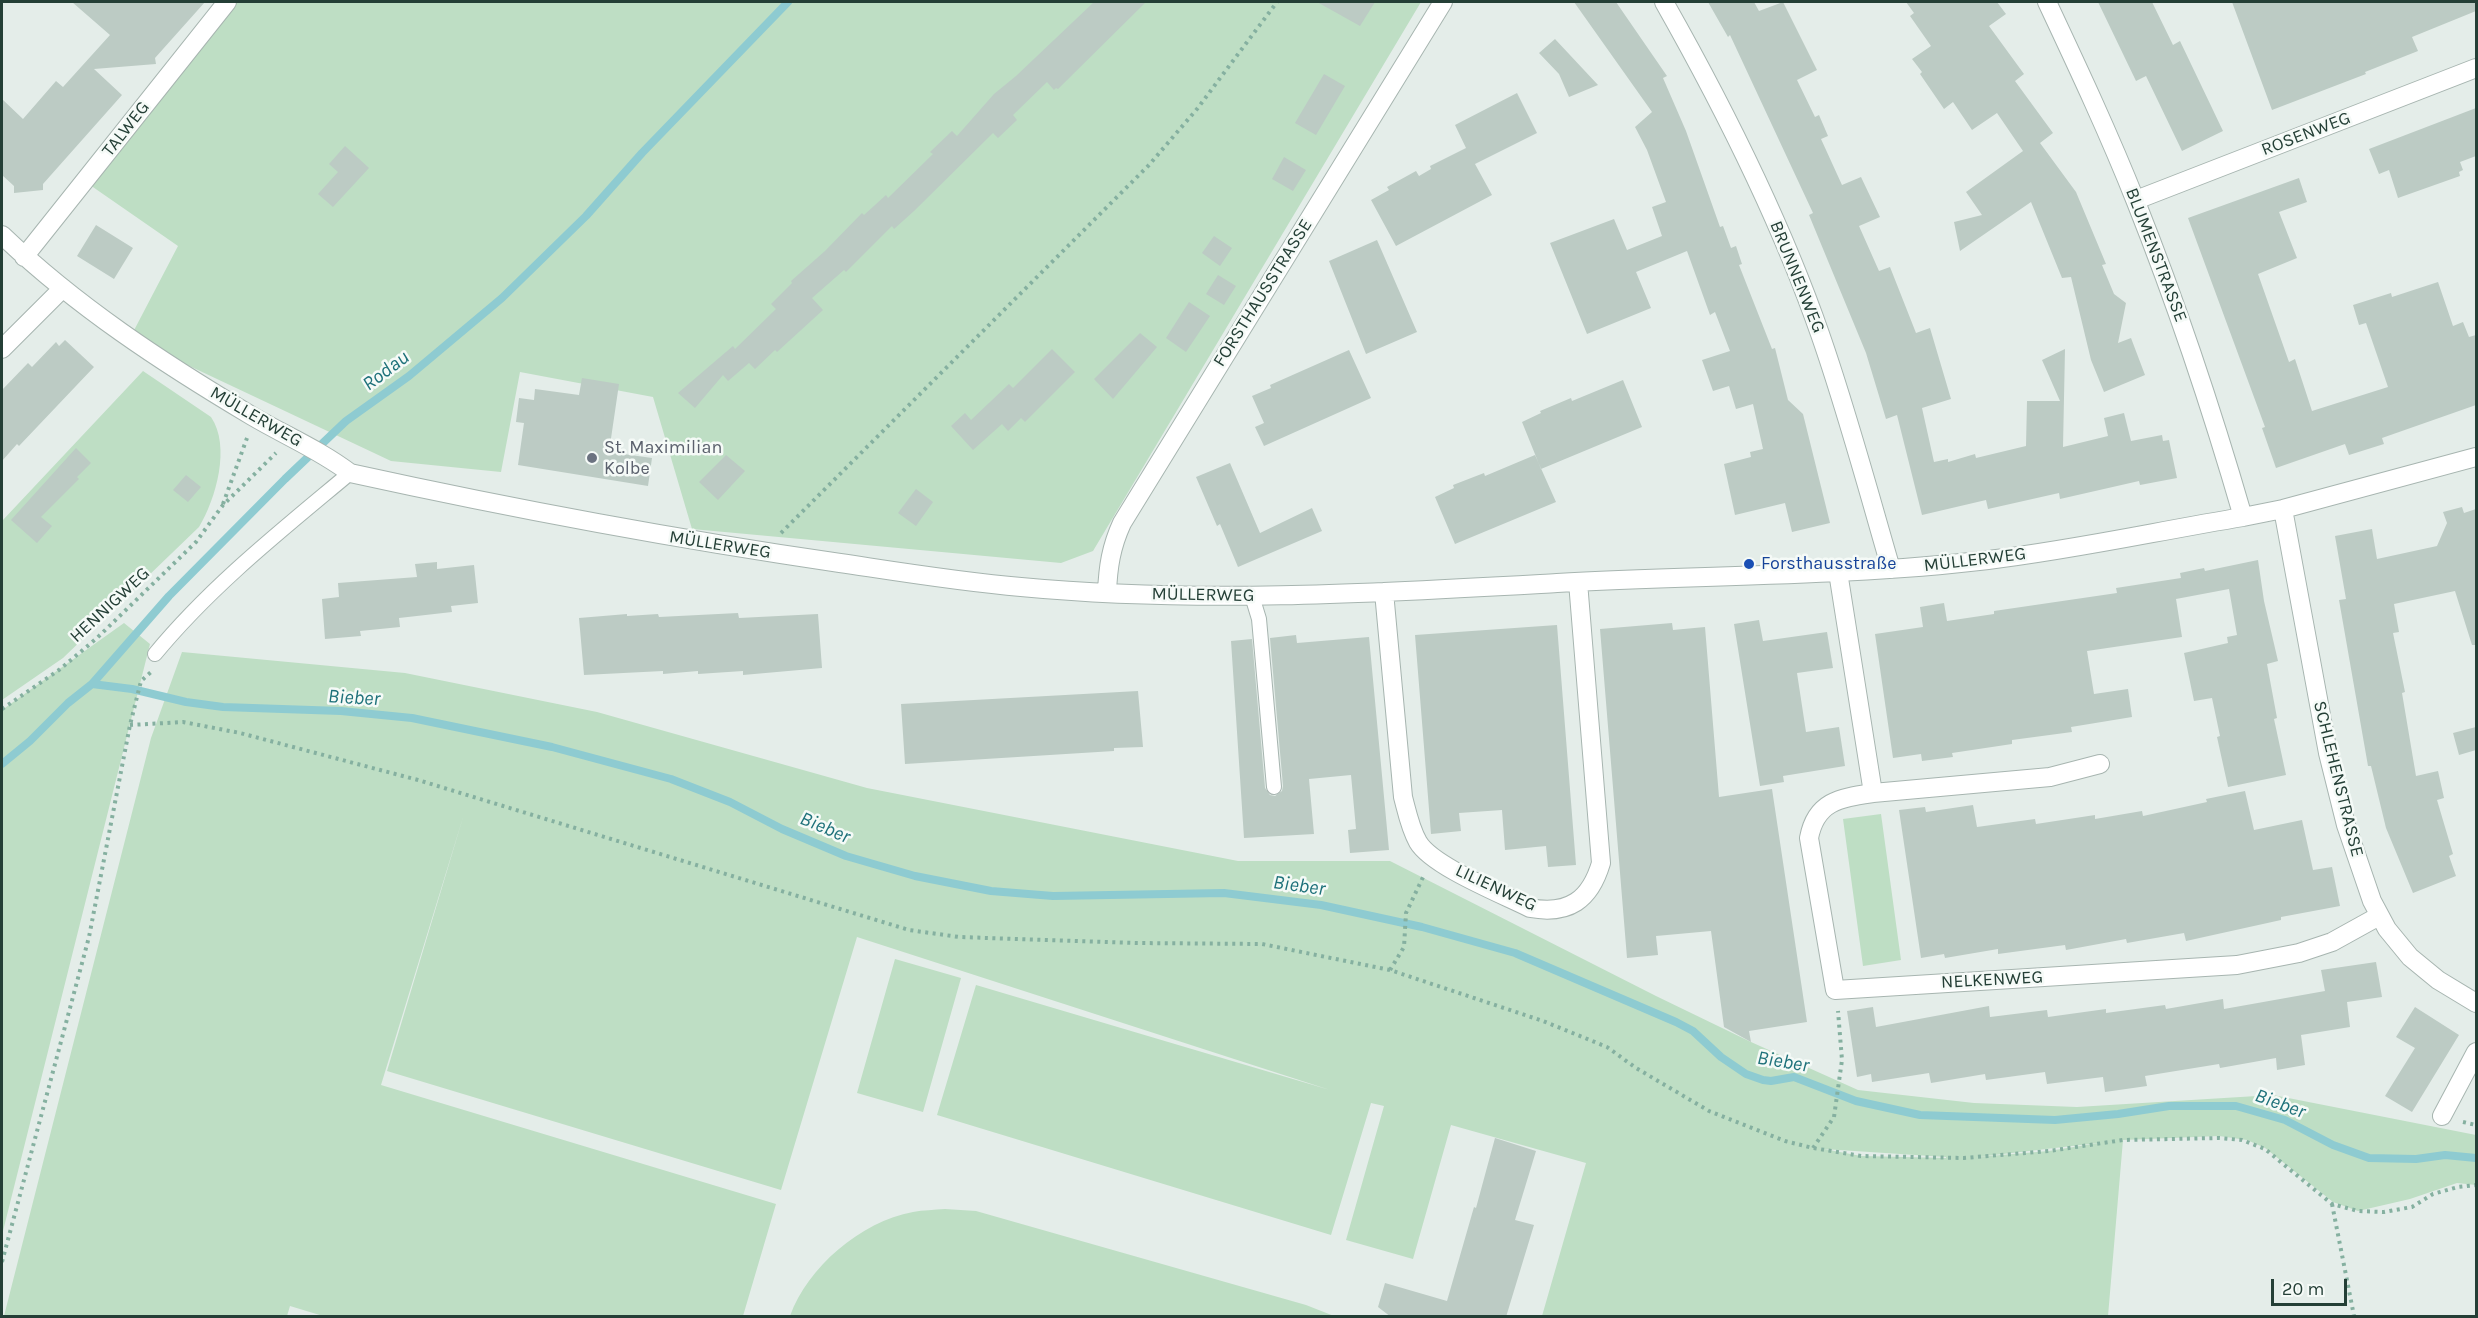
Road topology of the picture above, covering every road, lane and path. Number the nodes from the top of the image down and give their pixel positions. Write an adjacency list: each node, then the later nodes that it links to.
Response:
1 (227, 2): 9 (street, TALWEG)
2 (1277, 2): 19 (path)
3 (1443, 2): 24 (street, FORSTHAUSSTRASSE)
4 (1664, 2): 20 (street, BRUNNENWEG)
5 (2047, 2): 7 (street, BLUMENSTRASSE)
6 (2476, 68): 7 (street, ROSENWEG)
7 (2136, 200): 18 (street, BLUMENSTRASSE)
8 (2, 235): 9 (street, MÜLLERWEG)
9 (24, 256): 10 (street, MÜLLERWEG)
10 (63, 288): 11 (street); 12 (street, MÜLLERWEG)
11 (2, 349)
12 (254, 418): 13 (street, MÜLLERWEG); 16 (path, HENNIGWEG)
13 (295, 440): 15 (street, MÜLLERWEG); 16 (path, HENNIGWEG)
14 (2476, 457): 17 (street, MÜLLERWEG)
15 (350, 473): 19 (street, MÜLLERWEG); 26 (lane)
16 (223, 505): 28 (path, HENNIGWEG)
17 (2283, 508): 18 (street, MÜLLERWEG); 34 (street, SCHLEHENSTRASSE)
18 (2243, 517): 20 (street, MÜLLERWEG)
19 (762, 552): 24 (street, MÜLLERWEG)
20 (1891, 568): 21 (street, MÜLLERWEG)
21 (1838, 572): 22 (street, MÜLLERWEG); 32 (street)
22 (1578, 582): 23 (street, MÜLLERWEG); 33 (street, LILIENWEG)
23 (1384, 592): 25 (street, MÜLLERWEG); 33 (street, LILIENWEG)
24 (1107, 593): 25 (street, MÜLLERWEG)
25 (1252, 596): 31 (lane)
26 (155, 654)
27 (141, 681): 29 (path)
28 (2, 709)
29 (130, 725): 35 (path); 43 (path)
30 (2100, 764): 32 (street)
31 (1274, 787)
32 (1873, 793): 36 (street)
33 (1432, 858): 35 (path)
34 (2379, 916): 36 (street, NELKENWEG); 37 (street, SCHLEHENSTRASSE)
35 (1390, 970): 40 (path)
36 (1835, 990): 40 (path)
37 (2476, 1003)
38 (2476, 1052): 39 (street)
39 (2442, 1116)
40 (1813, 1148): 42 (path)
41 (2476, 1185): 42 (path)
42 (2332, 1204): 44 (path)
43 (2, 1262)
44 (2354, 1317)

